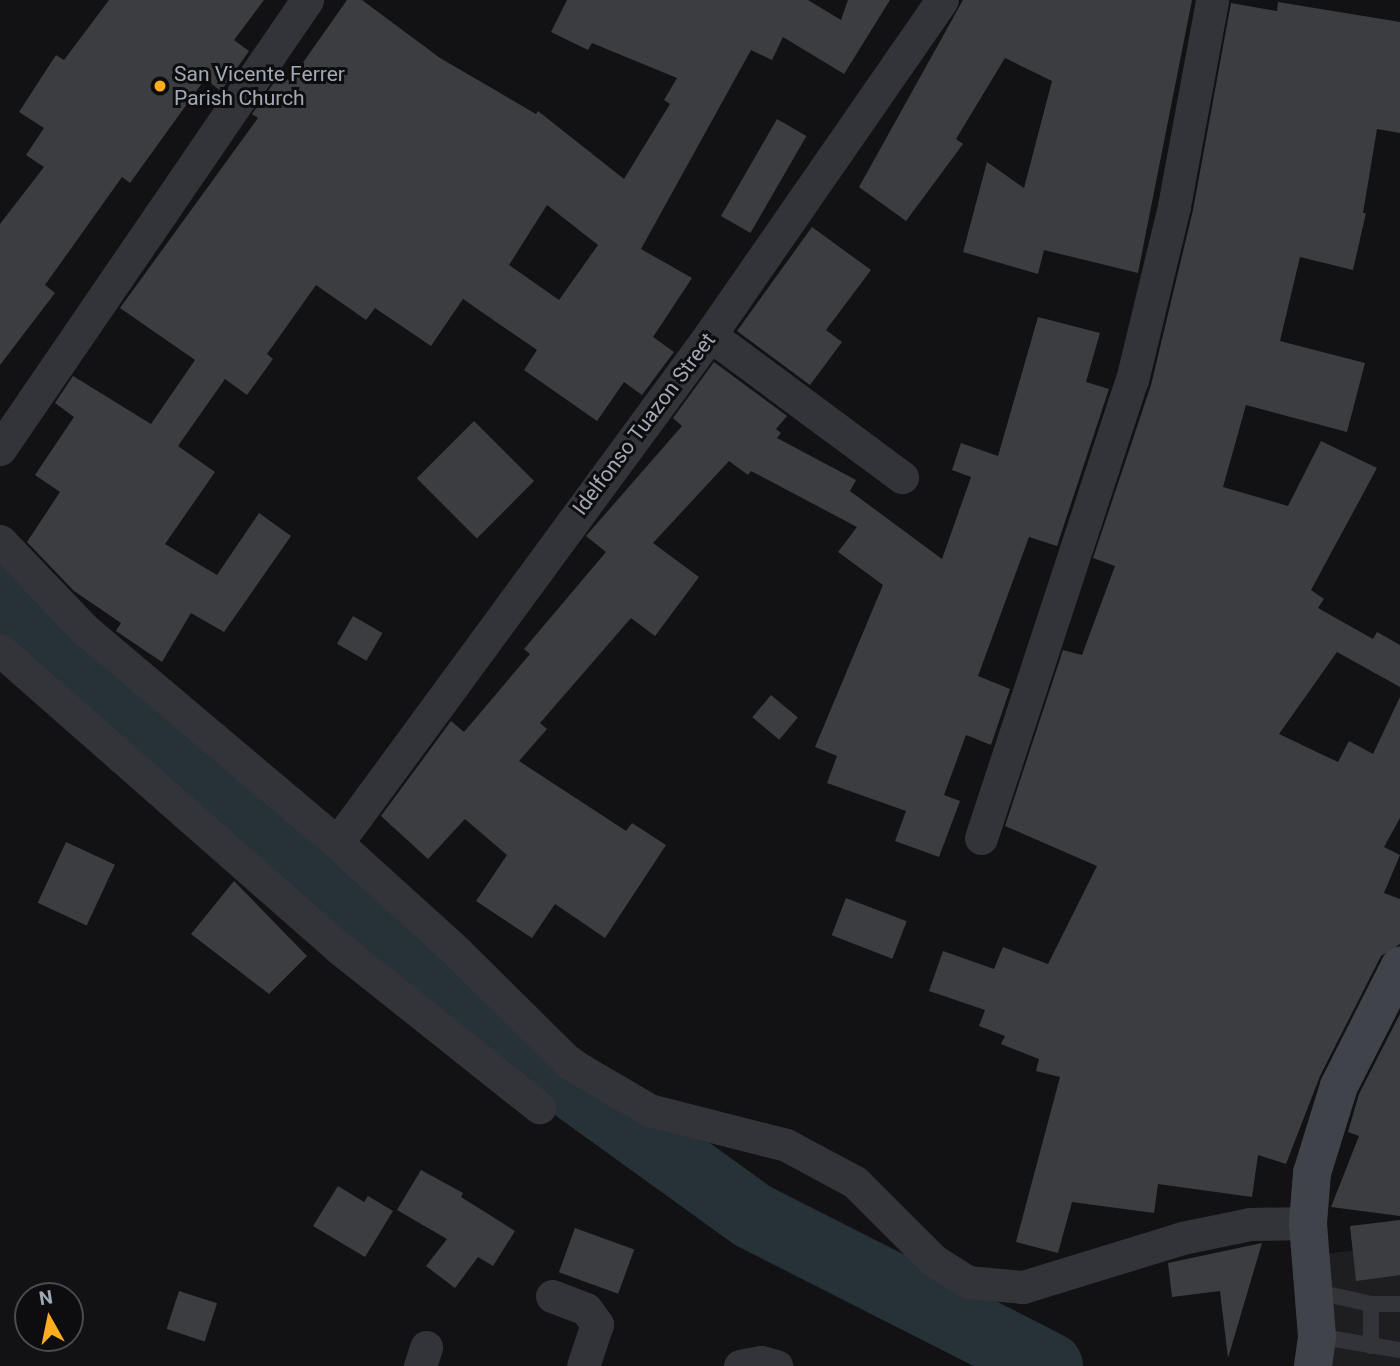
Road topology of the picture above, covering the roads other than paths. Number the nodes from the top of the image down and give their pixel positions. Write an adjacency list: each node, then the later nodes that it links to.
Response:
1 (307, 0): 5 (street)
2 (942, 0): 4 (street, Idelfonso Tuazon Street)
3 (1212, 0): 9 (street)
4 (710, 335): 6 (street); 10 (street, Idelfonso Tuazon Street)
5 (0, 449)
6 (902, 477)
7 (0, 541): 10 (street)
8 (0, 650): 12 (street)
9 (981, 838)
10 (337, 843): 13 (street)
11 (1400, 966): 13 (street)
12 (539, 1107)
13 (1308, 1223): 14 (street)
14 (1313, 1291): 16 (lane); 20 (street)
15 (552, 1296): 21 (street)
16 (1371, 1304): 17 (lane); 18 (lane)
17 (1400, 1304)
18 (1371, 1346): 19 (lane); 20 (lane)
19 (1400, 1350)
20 (1315, 1351)
21 (583, 1366)
22 (740, 1366): 23 (street)
23 (776, 1366)

